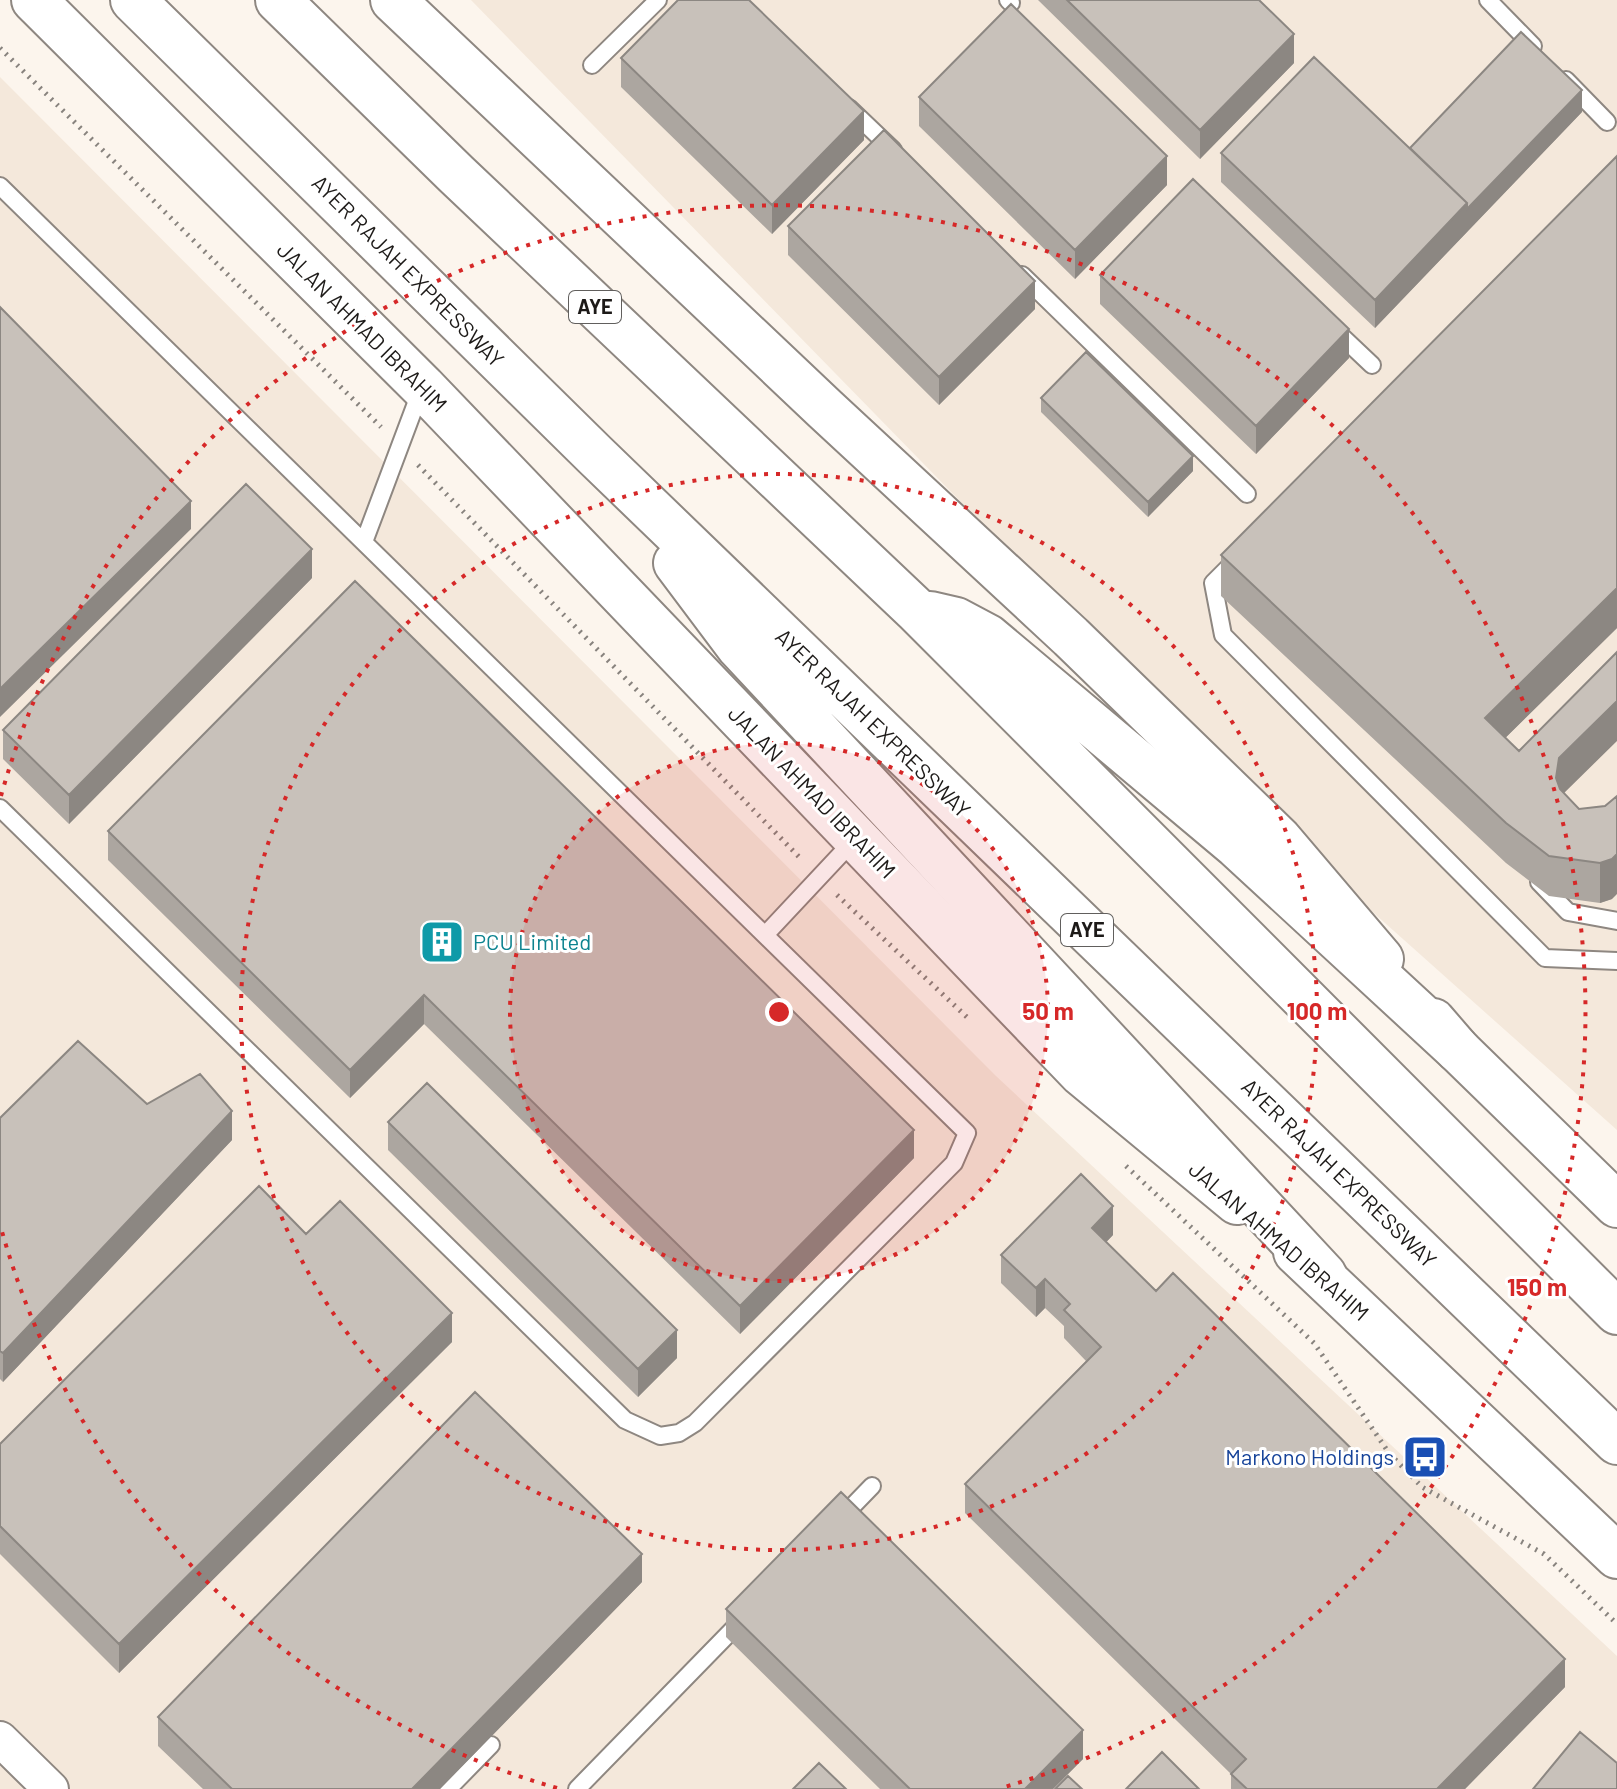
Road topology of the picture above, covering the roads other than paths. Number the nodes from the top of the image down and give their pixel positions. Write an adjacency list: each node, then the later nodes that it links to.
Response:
1 (34, 0): 15 (main road, JALAN AHMAD IBRAHIM)
2 (133, 0): 16 (main road, AYER RAJAH EXPRESSWAY / AYE)
3 (278, 0): 20 (main road, AYE)
4 (393, 0): 27 (main road)
5 (658, 0): 7 (lane)
6 (1488, 0): 9 (lane)
7 (592, 65)
8 (840, 99): 10 (lane)
9 (1607, 122)
10 (908, 165)
11 (0, 186): 18 (lane)
12 (1010, 263): 17 (lane)
13 (1326, 322): 14 (lane)
14 (1372, 365)
15 (423, 387): 18 (lane); 22 (main road, JALAN AHMAD IBRAHIM)
16 (595, 455): 29 (main road); 31 (main road, AYER RAJAH EXPRESSWAY / AYE)
17 (1247, 494)
18 (364, 542): 25 (lane)
19 (1247, 549): 26 (lane)
20 (916, 610): 27 (main road); 30 (main road, AYE)
21 (0, 808): 25 (lane)
22 (857, 838): 25 (lane); 29 (main road, JALAN AHMAD IBRAHIM)
23 (1527, 869): 24 (lane)
24 (1617, 921)
25 (766, 934)
26 (1617, 961)
27 (1458, 1050): 28 (main road)
28 (1617, 1205)
29 (1324, 1275): 34 (main road, JALAN AHMAD IBRAHIM)
30 (1617, 1312)
31 (1617, 1442)
32 (872, 1486): 33 (lane)
33 (829, 1531)
34 (1617, 1556)
35 (752, 1609): 40 (lane)
36 (0, 1739): 38 (street)
37 (491, 1745): 39 (lane)
38 (51, 1789)
39 (448, 1789)
40 (577, 1789)

